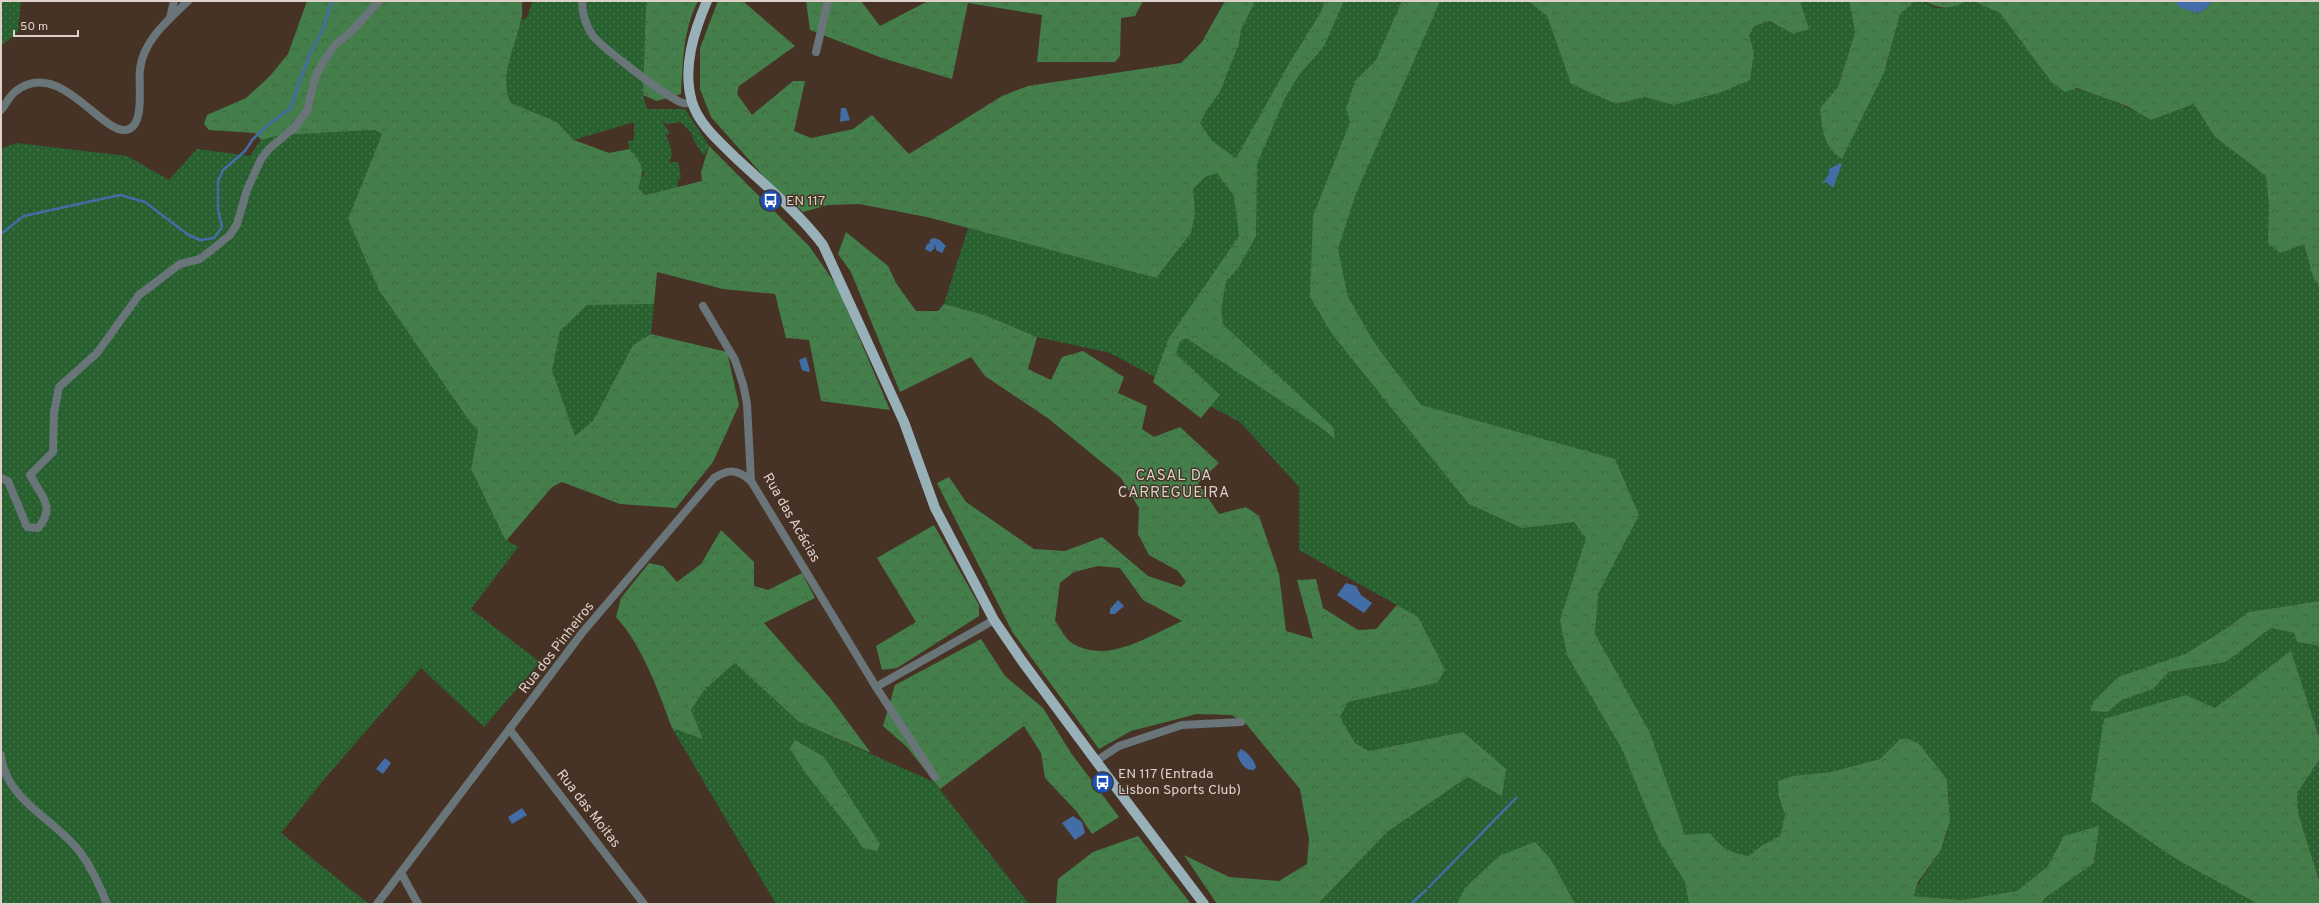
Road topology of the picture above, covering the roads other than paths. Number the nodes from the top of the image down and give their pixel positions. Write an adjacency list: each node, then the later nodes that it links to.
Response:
1 (174, 1): 7 (street)
2 (188, 1): 7 (street)
3 (379, 1): 12 (street)
4 (582, 1): 9 (street)
5 (707, 1): 9 (main road)
6 (828, 1): 8 (street)
7 (170, 18): 10 (street)
8 (816, 52)
9 (692, 102): 14 (main road)
10 (1, 110)
11 (703, 306): 13 (street, Rua das Acácias)
12 (1, 478)
13 (751, 481): 15 (street, Rua das Acácias); 17 (street, Rua dos Pinheiros)
14 (994, 620): 15 (street); 19 (main road)
15 (876, 687): 20 (street, Rua das Acácias)
16 (1241, 722): 19 (street)
17 (510, 730): 21 (street, Rua dos Pinheiros); 25 (street, Rua das Moitas)
18 (1, 755): 22 (street)
19 (1096, 761): 26 (main road)
20 (935, 776)
21 (401, 873): 23 (street, Rua dos Pinheiros); 24 (street)
22 (107, 904)
23 (377, 904)
24 (418, 904)
25 (644, 904)
26 (1204, 904)

